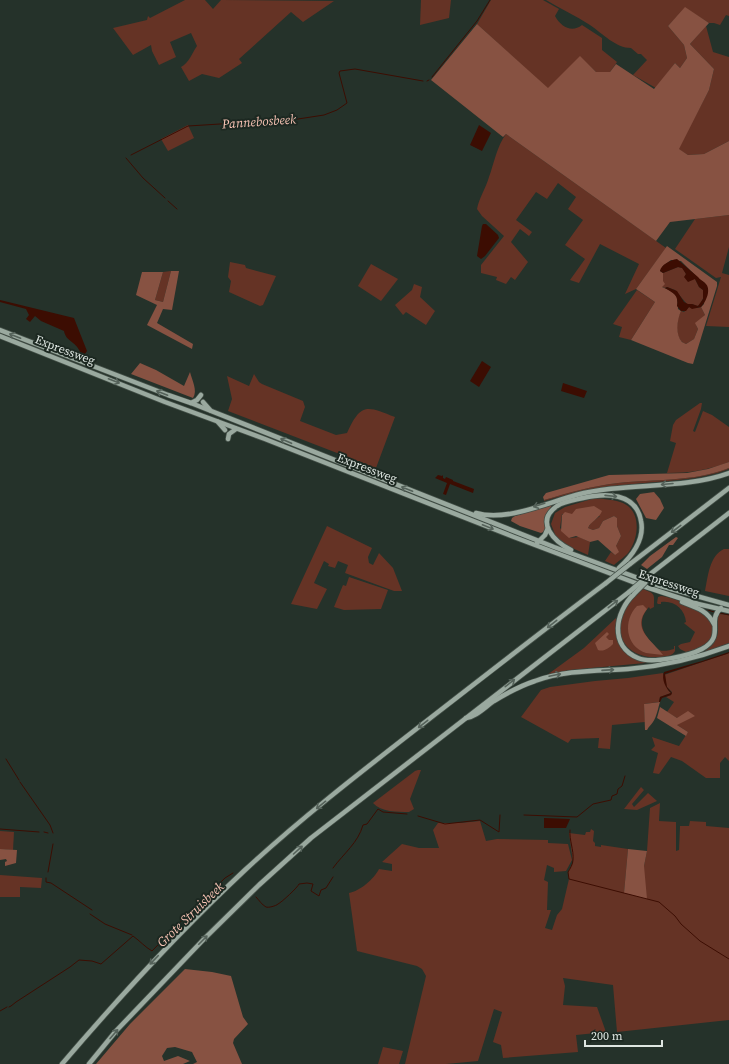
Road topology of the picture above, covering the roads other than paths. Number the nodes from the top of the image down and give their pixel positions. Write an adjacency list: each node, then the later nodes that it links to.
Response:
1 (0, 330): 5 (highway, Expressweg, one-way to 1)
2 (0, 336): 7 (highway, Expressweg, one-way to 7)
3 (201, 395): 5 (highway)
4 (203, 402): 6 (highway)
5 (191, 403): 6 (highway, Expressweg)
6 (210, 410): 13 (highway, Expressweg, one-way to 6)
7 (218, 422): 8 (highway, Expressweg); 9 (highway)
8 (236, 429): 10 (highway); 18 (highway, Expressweg, one-way to 18)
9 (225, 430)
10 (228, 439)
11 (729, 473): 15 (highway, one-way to 15)
12 (729, 488): 22 (highway, one-way to 22)
13 (464, 511): 15 (highway); 16 (highway, Expressweg)
14 (729, 513): 23 (highway)
15 (505, 515): 16 (highway)
16 (502, 526): 18 (highway); 19 (highway, Expressweg)
17 (548, 528): 19 (highway); 21 (highway); 22 (highway, one-way to 22)
18 (505, 534): 20 (highway, Expressweg)
19 (540, 541): 20 (highway); 21 (highway, Expressweg)
20 (534, 544): 25 (highway, Expressweg)
21 (589, 560): 24 (highway, Expressweg)
22 (628, 563): 33 (highway, one-way to 33, bridge)
23 (651, 573): 30 (highway, bridge); 32 (highway, one-way to 23, bridge)
24 (657, 585): 25 (highway); 27 (highway, Expressweg)
25 (657, 591): 26 (highway, Expressweg)
26 (674, 596): 28 (highway, Expressweg); 30 (highway)
27 (727, 605): 28 (highway)
28 (719, 609): 29 (highway, Expressweg); 30 (highway)
29 (729, 611)
30 (715, 627)
31 (729, 646): 32 (highway, one-way to 31)
32 (481, 708): 34 (highway, one-way to 32)
33 (62, 1064)
34 (89, 1064)

